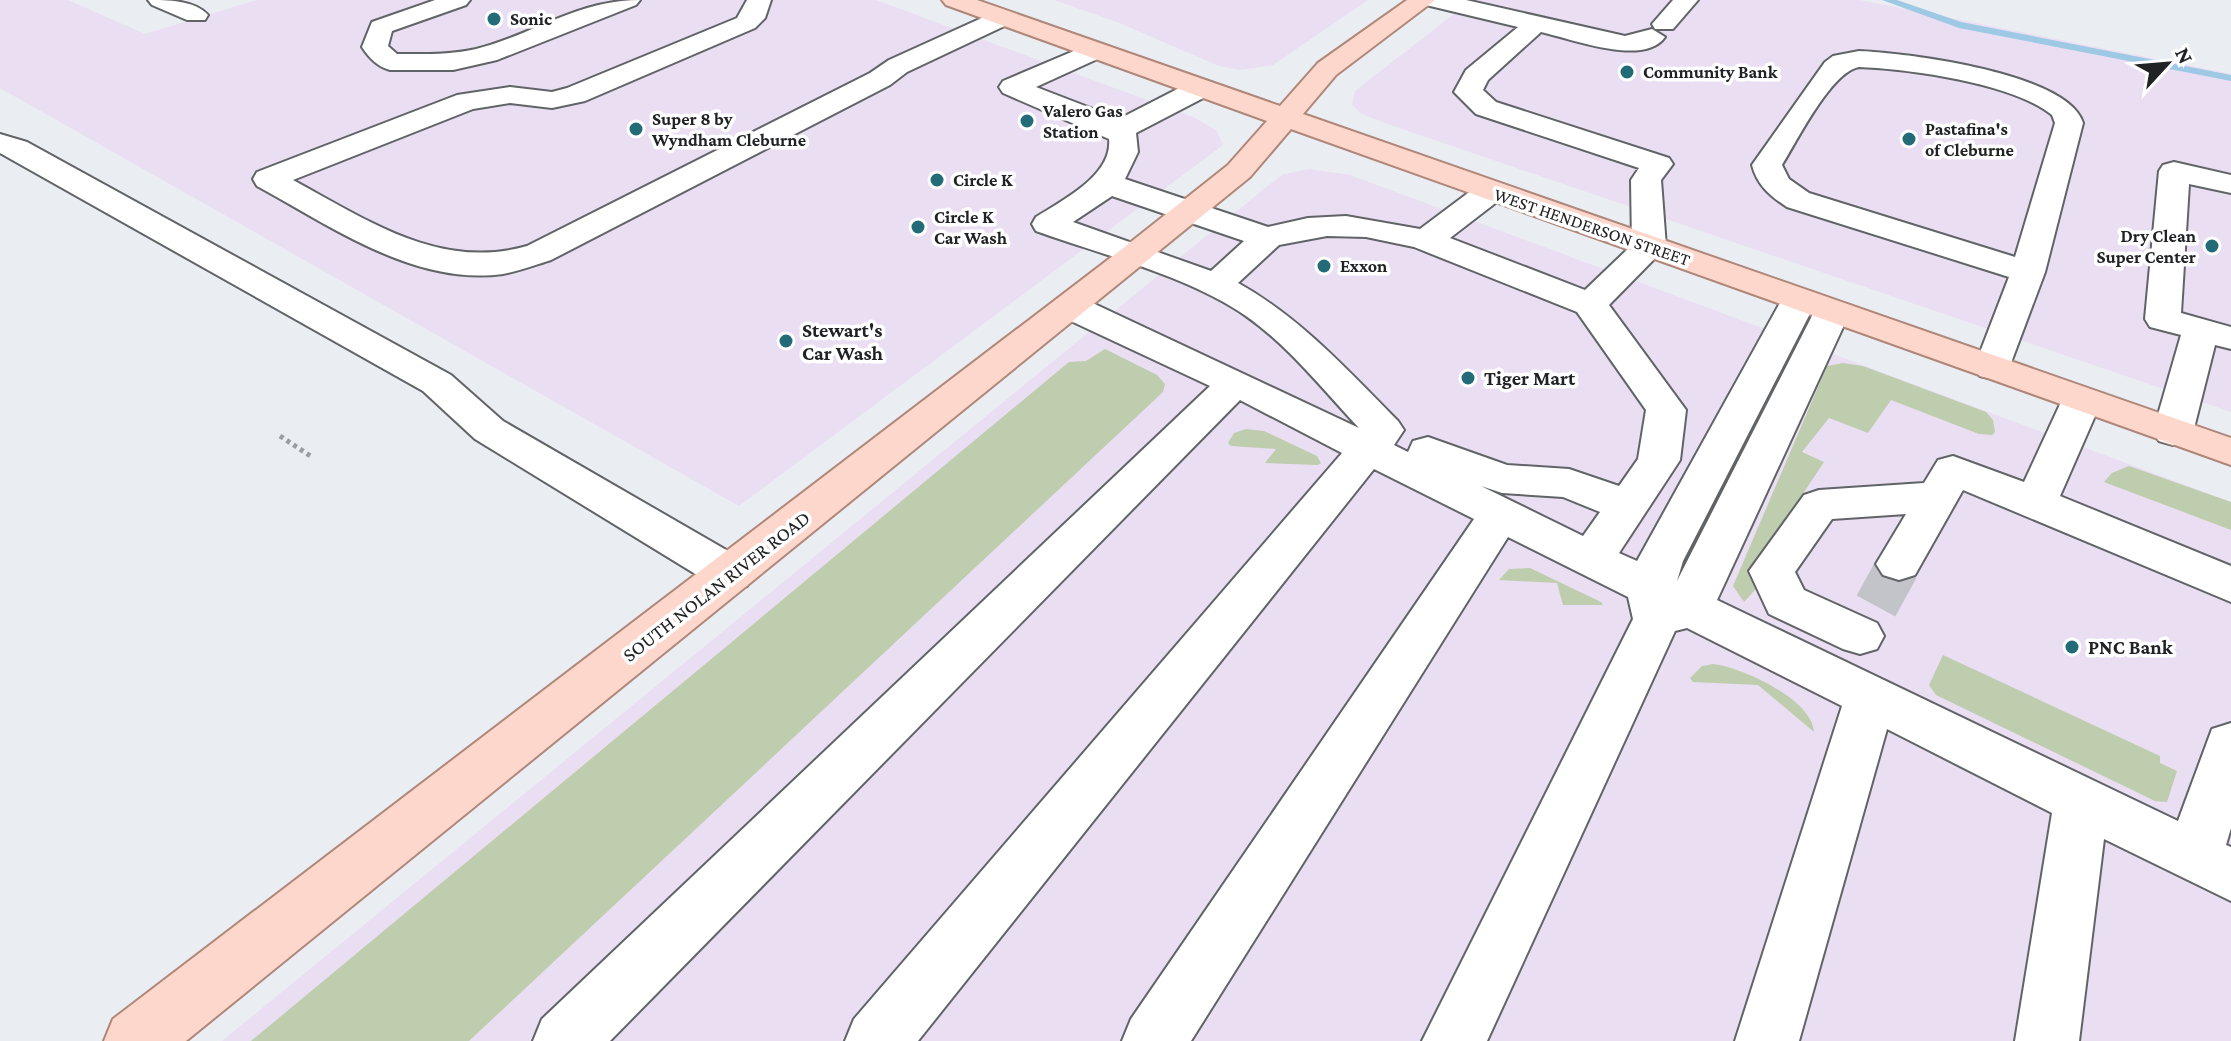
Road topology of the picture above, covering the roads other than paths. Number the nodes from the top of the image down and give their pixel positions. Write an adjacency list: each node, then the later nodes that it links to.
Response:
1 (160, 0): 11 (street)
2 (458, 0): 12 (street)
3 (607, 0): 12 (street)
4 (628, 0): 12 (street)
5 (759, 0): 13 (street)
6 (954, 0): 13 (main road, WEST HENDERSON STREET)
7 (1423, 0): 16 (main road, SOUTH NOLAN RIVER ROAD)
8 (1434, 0): 10 (street)
9 (1686, 0): 10 (street)
10 (1528, 13): 25 (street)
11 (196, 15)
12 (415, 15)
13 (1004, 17): 14 (main road, WEST HENDERSON STREET)
14 (1095, 50): 15 (main road, WEST HENDERSON STREET); 17 (street)
15 (1201, 88): 16 (main road, WEST HENDERSON STREET); 17 (street)
16 (1286, 119): 21 (main road, WEST HENDERSON STREET); 22 (main road, SOUTH NOLAN RIVER ROAD)
17 (1120, 130): 19 (street)
18 (0, 143): 45 (street)
19 (1109, 184): 22 (street); 26 (street)
20 (2231, 184): 32 (street)
21 (1491, 191): 24 (street); 25 (main road, WEST HENDERSON STREET)
22 (1188, 211): 23 (street); 26 (main road, SOUTH NOLAN RIVER ROAD)
23 (1267, 238): 24 (street); 28 (street)
24 (1426, 240): 29 (street)
25 (1649, 247): 29 (street); 30 (main road, WEST HENDERSON STREET)
26 (1134, 256): 28 (street); 31 (main road, SOUTH NOLAN RIVER ROAD)
27 (2028, 272): 27 (street); 33 (street)
28 (1216, 285): 37 (street)
29 (1590, 304): 41 (street)
30 (1816, 306): 33 (main road, WEST HENDERSON STREET); 47 (street)
31 (1071, 307): 34 (street); 45 (main road, SOUTH NOLAN RIVER ROAD)
32 (2216, 334): 36 (street)
33 (1993, 368): 35 (main road, WEST HENDERSON STREET)
34 (1235, 383): 37 (street); 53 (street)
35 (2082, 400): 36 (main road, WEST HENDERSON STREET); 40 (street)
36 (2173, 432): 38 (main road, WEST HENDERSON STREET)
37 (1377, 441): 41 (street); 42 (street); 54 (street)
38 (2231, 452)
39 (1934, 502): 40 (street); 44 (street); 48 (street)
40 (2036, 503): 46 (street)
41 (1627, 506): 43 (street)
42 (1500, 514): 43 (street); 55 (street)
43 (1590, 560): 47 (street)
44 (1899, 564)
45 (731, 574): 52 (main road, SOUTH NOLAN RIVER ROAD)
46 (2225, 582)
47 (1665, 606): 48 (street); 56 (street)
48 (1852, 690): 50 (street); 57 (street)
49 (2231, 744): 51 (street)
50 (2081, 801): 51 (street); 58 (street)
51 (2212, 866)
52 (136, 1041)
53 (565, 1041)
54 (877, 1041)
55 (1154, 1041)
56 (1454, 1041)
57 (1767, 1041)
58 (2047, 1041)

